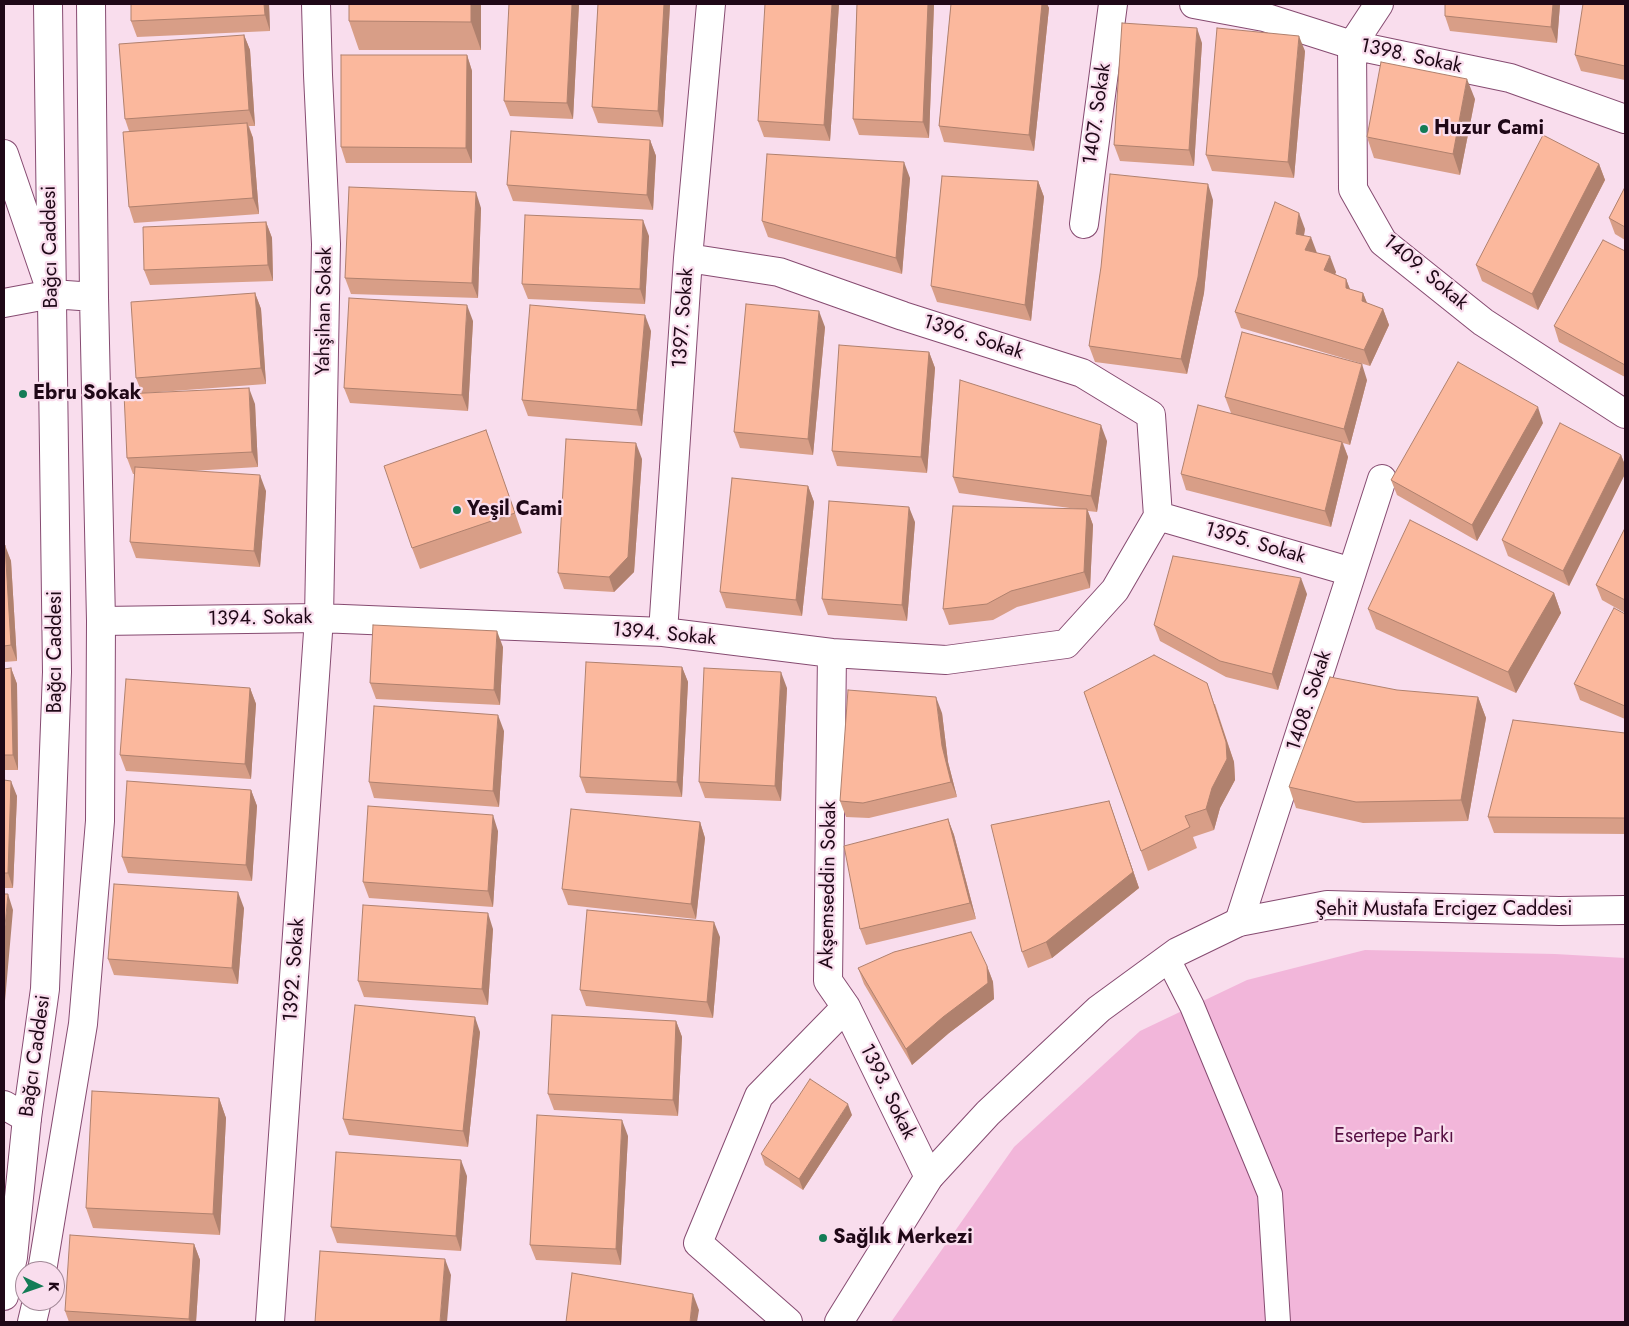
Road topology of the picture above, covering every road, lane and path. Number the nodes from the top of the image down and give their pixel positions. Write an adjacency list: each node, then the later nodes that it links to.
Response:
1 (48, 4): 13 (street, Bağcı Caddesi)
2 (91, 4): 14 (street, Bağcı Caddesi)
3 (316, 4): 20 (street, Yahşihan Sokak)
4 (711, 4): 12 (street, 1397. Sokak)
5 (1113, 4): 11 (street, 1407. Sokak)
6 (1194, 4): 8 (street, 1398. Sokak)
7 (1379, 4): 8 (street)
8 (1352, 45): 9 (street, 1398. Sokak); 16 (street, 1409. Sokak)
9 (1625, 119)
10 (4, 154): 13 (street)
11 (1084, 224)
12 (688, 258): 18 (street, 1396. Sokak); 22 (street, 1397. Sokak)
13 (52, 294): 14 (street); 15 (street); 28 (street, Bağcı Caddesi)
14 (94, 296): 21 (street, Bağcı Caddesi)
15 (4, 303)
16 (1625, 414)
17 (1382, 479): 19 (street, 1408. Sokak)
18 (1158, 516): 19 (street, 1395. Sokak); 23 (street, 1394. Sokak)
19 (1352, 572): 25 (street, 1408. Sokak)
20 (319, 618): 21 (street, 1394. Sokak); 22 (street, 1394. Sokak); 32 (street, 1392. Sokak)
21 (101, 621): 30 (street, Bağcı Caddesi)
22 (663, 632): 23 (street, 1394. Sokak)
23 (832, 653): 27 (street, Akşemseddin Sokak)
24 (1625, 910): 25 (street, Şehit Mustafa Ercigez Caddesi)
25 (1239, 922): 26 (street, Şehit Mustafa Ercigez Caddesi)
26 (1168, 959): 29 (street, Şehit Mustafa Ercigez Caddesi); 35 (street)
27 (846, 1007): 29 (street, 1393. Sokak); 33 (street)
28 (15, 1112): 31 (street, Bağcı Caddesi)
29 (929, 1177): 34 (street, Şehit Mustafa Ercigez Caddesi)
30 (44, 1261)
31 (4, 1296)
32 (270, 1322)
33 (788, 1322)
34 (839, 1322)
35 (1278, 1322)

